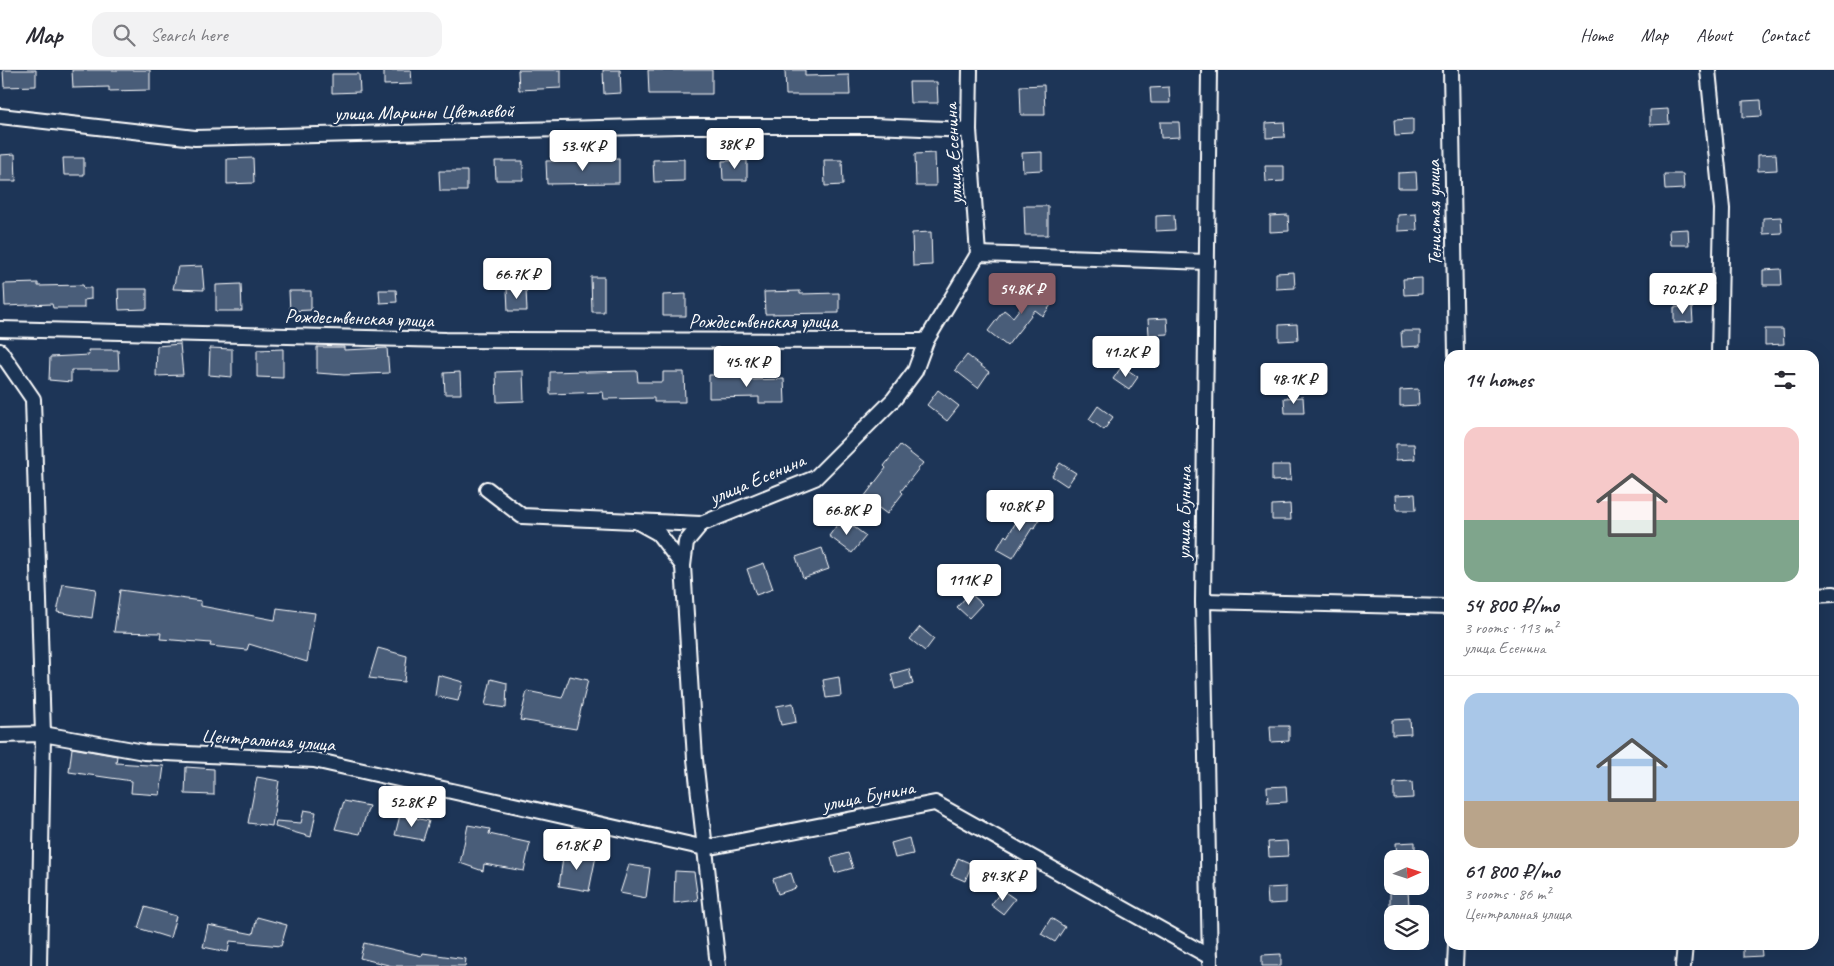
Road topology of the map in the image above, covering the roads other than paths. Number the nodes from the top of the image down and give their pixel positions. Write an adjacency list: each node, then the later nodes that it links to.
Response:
1 (970, 70): 6 (street, улица Есенина)
2 (1209, 70): 8 (street, улица Бунина)
3 (1451, 70): 11 (street, Тенистая улица)
4 (1708, 70): 12 (street)
5 (0, 116): 6 (street, улица Марины Цветаевой)
6 (970, 130): 7 (street, улица Есенина)
7 (978, 254): 8 (street); 10 (street, улица Есенина)
8 (1207, 262): 20 (street, улица Бунина)
9 (0, 329): 10 (street, Рождественская улица)
10 (926, 341): 16 (street, улица Есенина)
11 (1457, 350)
12 (1719, 350)
13 (0, 352): 22 (street)
14 (487, 489): 15 (street)
15 (633, 520): 16 (street); 17 (street)
16 (700, 524): 17 (street, улица Есенина)
17 (683, 566): 24 (street, улица Есенина)
18 (1834, 594): 19 (street)
19 (1819, 595)
20 (1203, 601): 21 (street); 27 (street, улица Бунина)
21 (1444, 607)
22 (43, 734): 23 (street, Центральная улица); 24 (street, Центральная улица); 28 (street)
23 (0, 735)
24 (705, 848): 27 (street, улица Бунина); 29 (street, улица Есенина)
25 (1456, 950): 30 (street)
26 (1685, 950): 31 (street)
27 (1210, 961)
28 (39, 966)
29 (718, 966)
30 (1455, 966)
31 (1683, 966)

